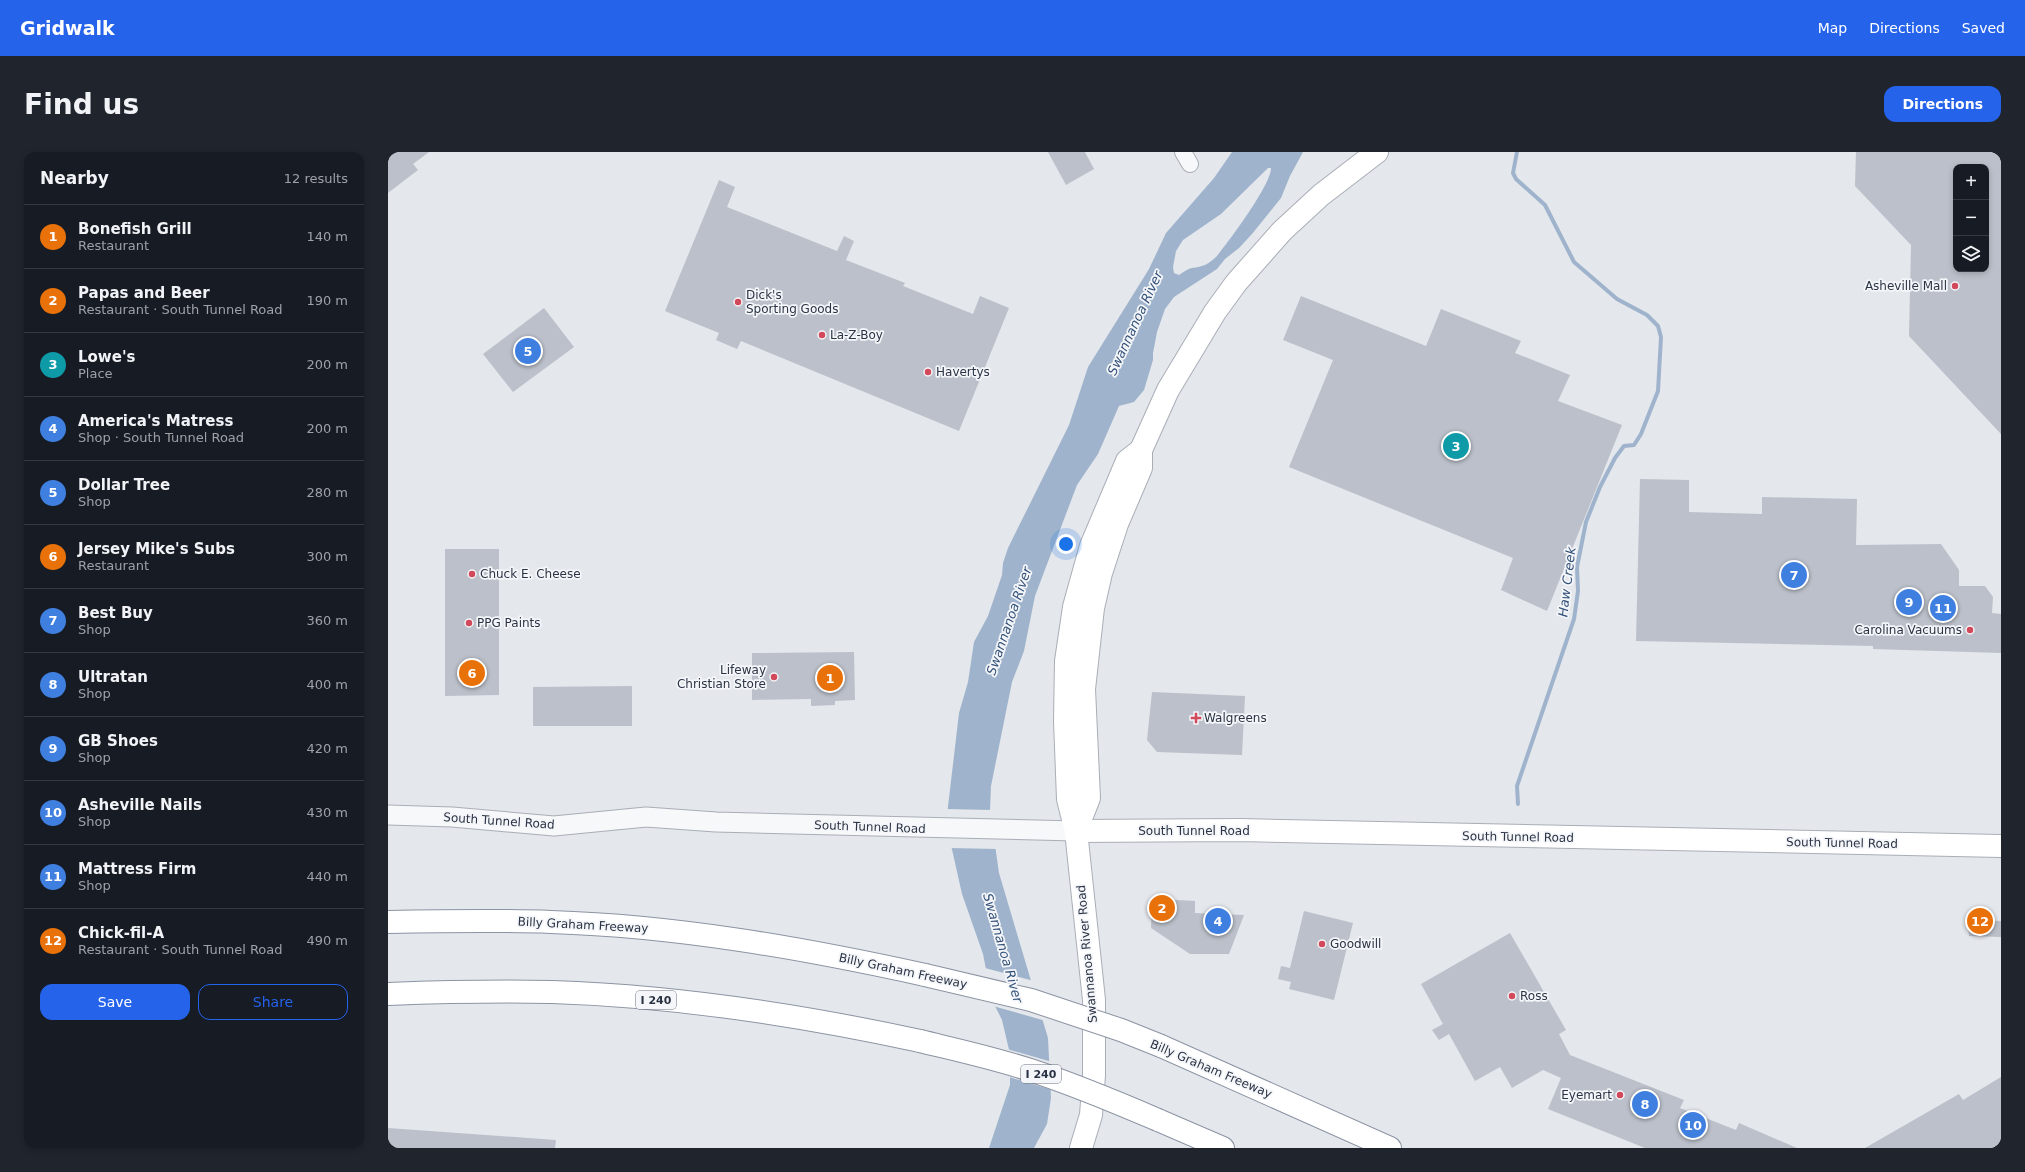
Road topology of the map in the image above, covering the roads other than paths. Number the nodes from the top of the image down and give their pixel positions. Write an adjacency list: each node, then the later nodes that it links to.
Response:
1 (1377, 152): 3 (main road, Swannanoa River Road)
2 (388, 815): 3 (street, South Tunnel Road)
3 (1076, 831): 4 (main road, South Tunnel Road); 7 (main road, Swannanoa River Road)
4 (2001, 846)
5 (388, 922): 9 (main road, Billy Graham Freeway, bridge)
6 (388, 994): 8 (main road, I 240, bridge)
7 (1081, 1148)
8 (1223, 1148)
9 (1390, 1148)

